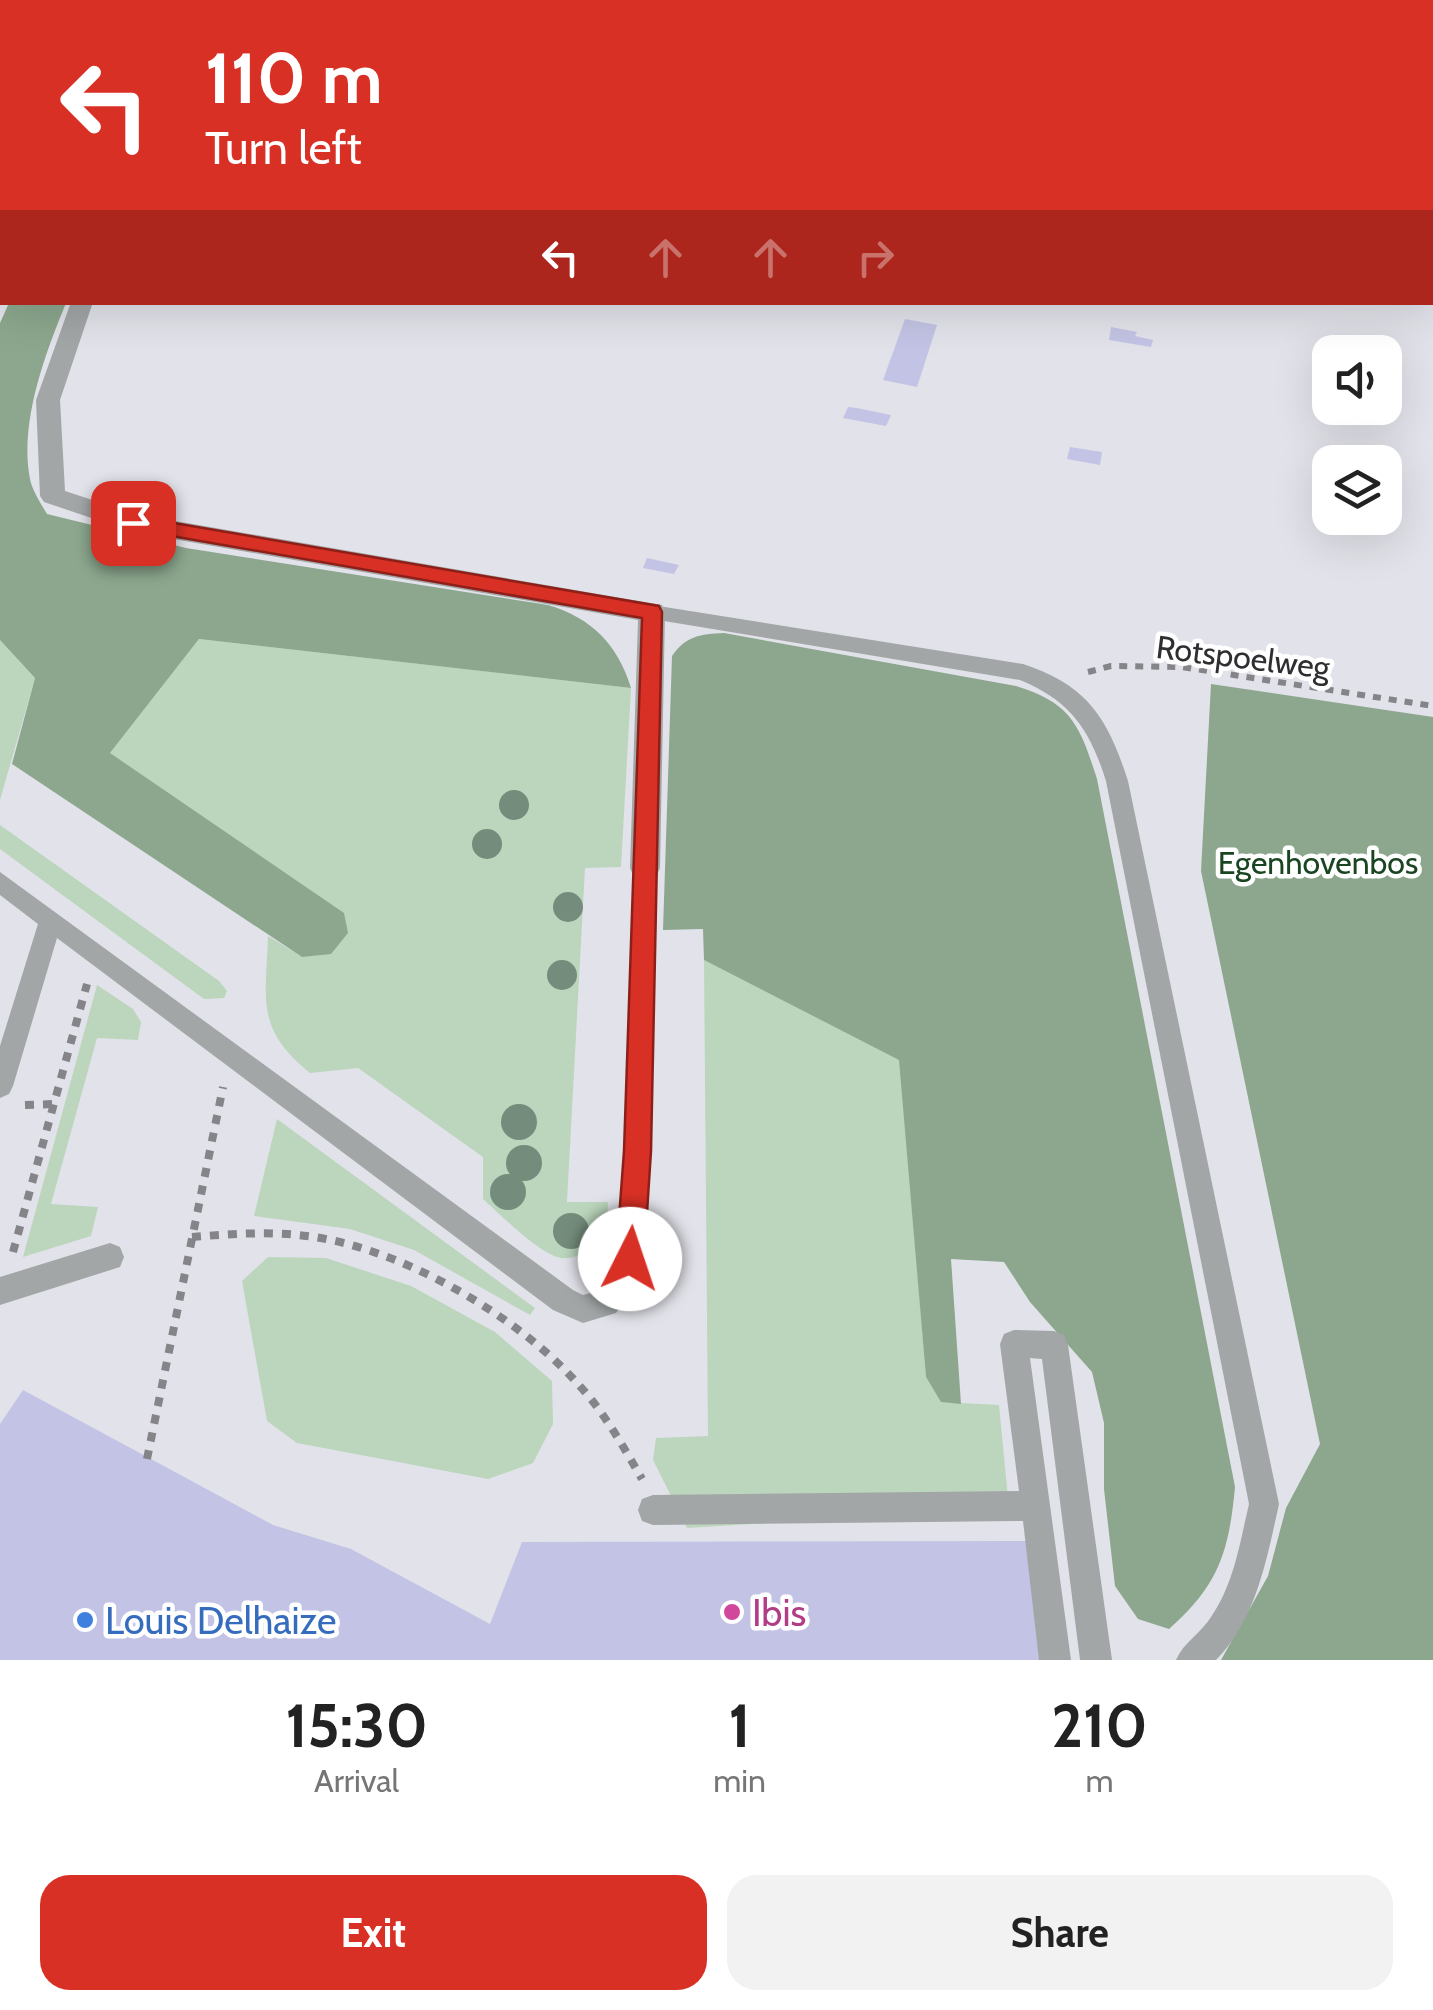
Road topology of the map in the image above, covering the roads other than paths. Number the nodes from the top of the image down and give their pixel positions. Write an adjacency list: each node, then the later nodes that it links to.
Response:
1 (81, 305): 2 (street)
2 (652, 612): 3 (street); 13 (lane)
3 (645, 868): 5 (lane)
4 (0, 882): 5 (lane)
5 (51, 920): 6 (lane)
6 (0, 1086)
7 (110, 1257): 8 (lane)
8 (1, 1290)
9 (1036, 1506): 10 (lane); 11 (lane); 12 (lane)
10 (653, 1510)
11 (1056, 1660)
12 (1096, 1660)
13 (1192, 1660)

